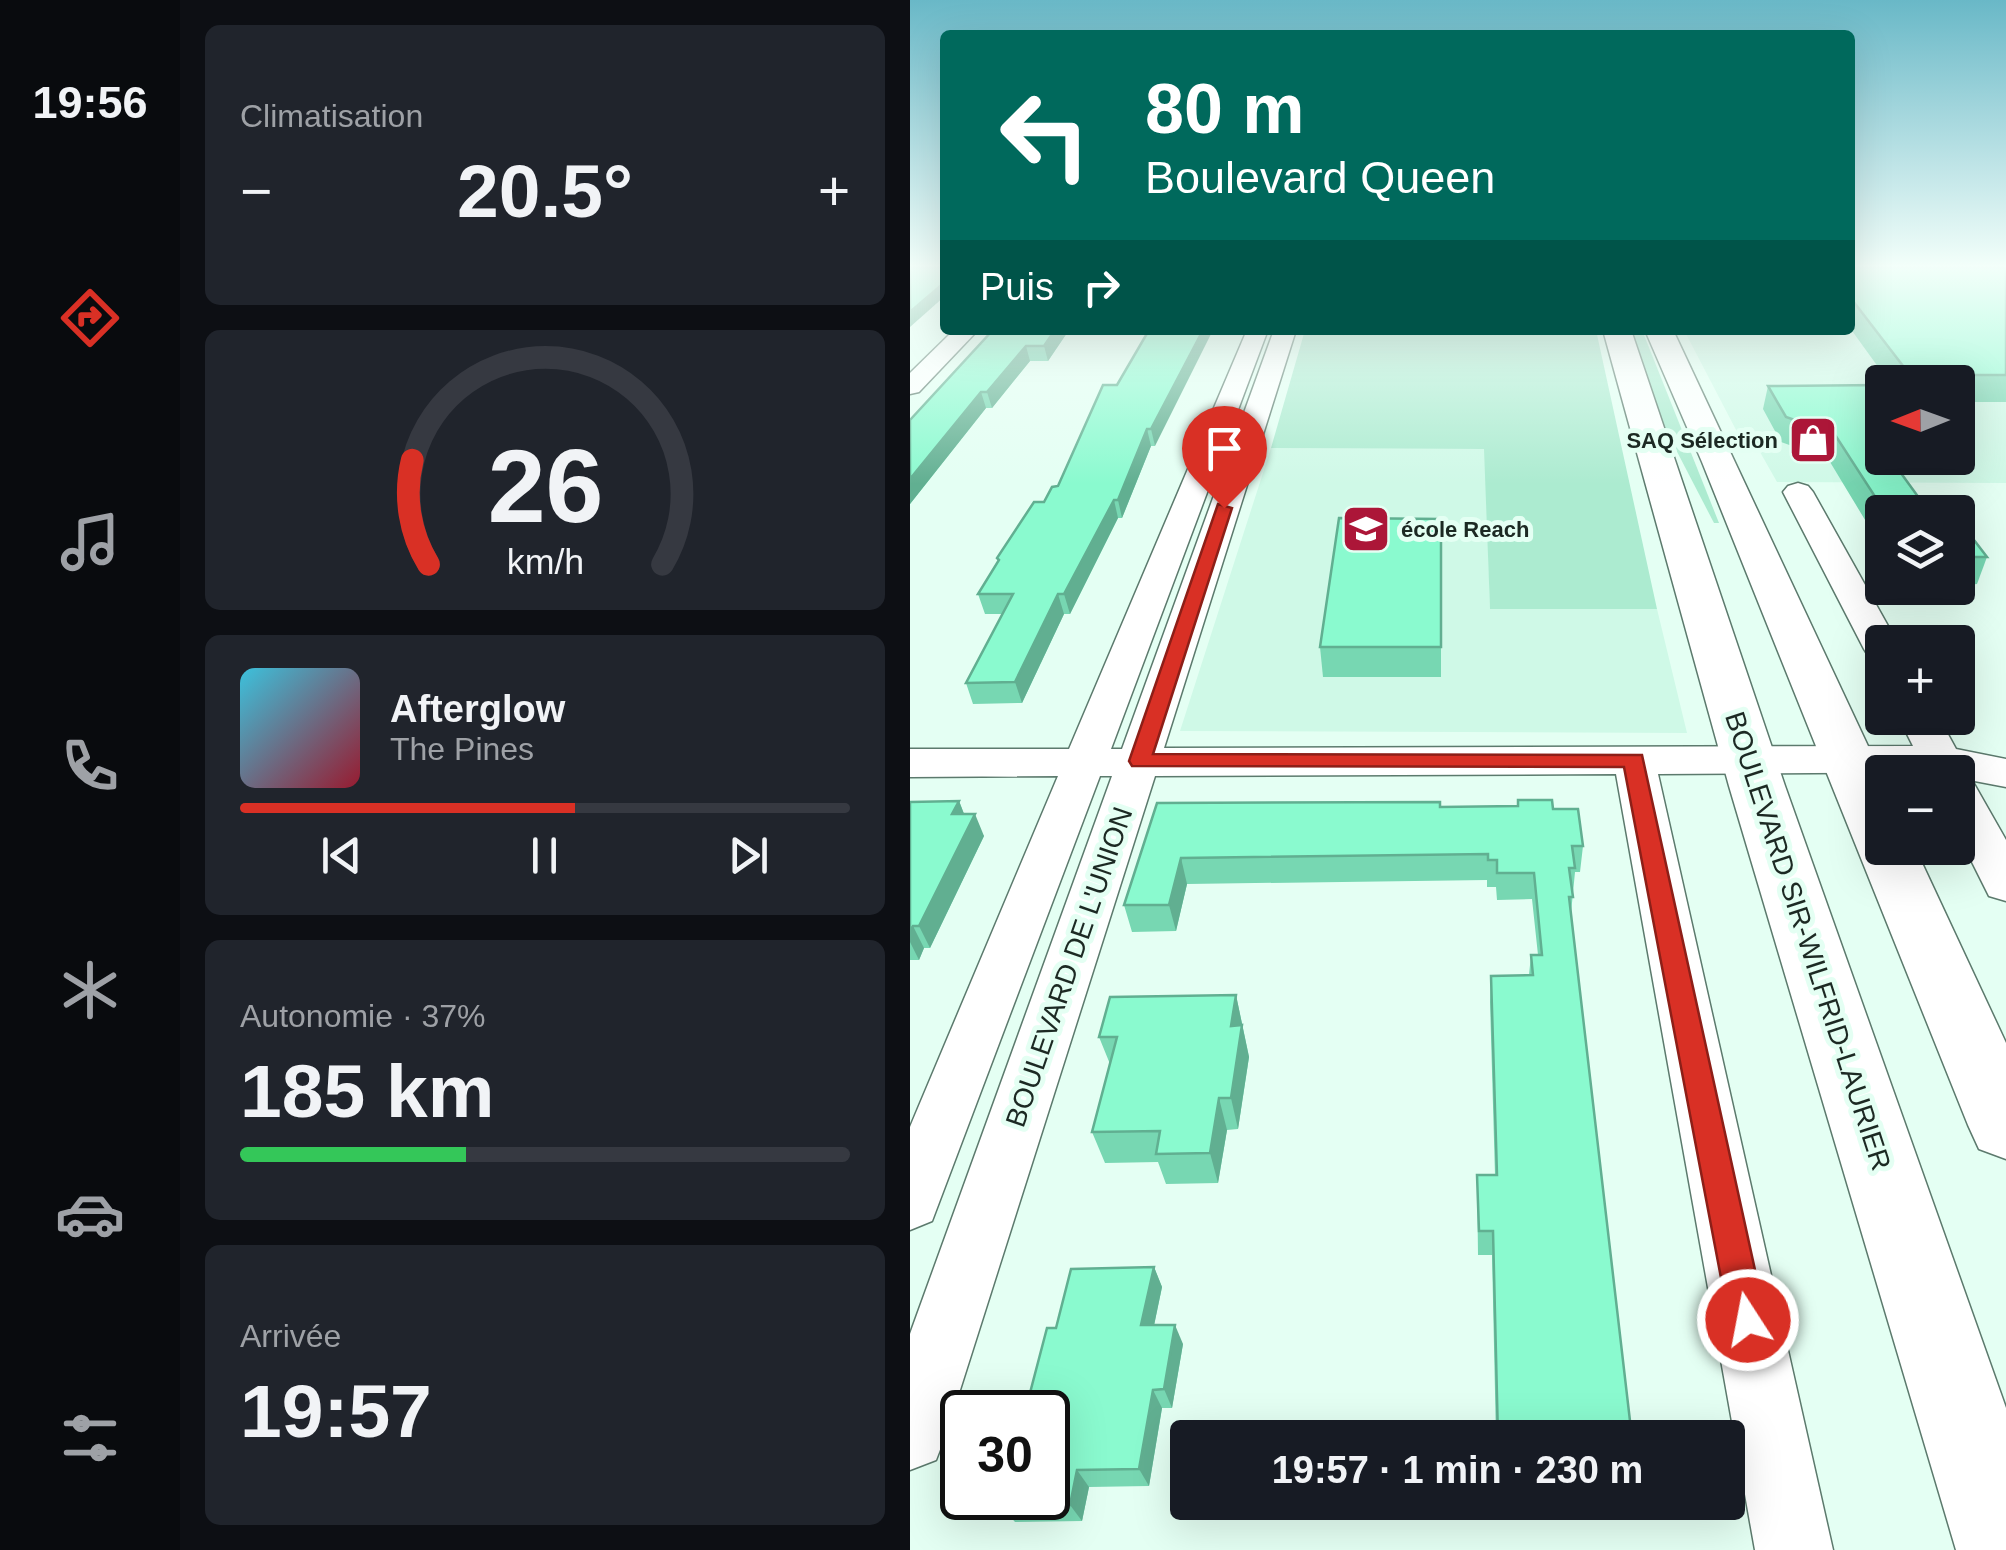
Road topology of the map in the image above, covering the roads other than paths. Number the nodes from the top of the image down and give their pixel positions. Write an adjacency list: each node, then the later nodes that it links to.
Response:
1 (958, 339): 6 (street)
2 (1254, 339): 13 (street, BOULEVARD DE L'UNION)
3 (1281, 339): 13 (street, BOULEVARD DE L'UNION)
4 (1620, 339): 12 (main road, BOULEVARD SIR-WILFRID-LAURIER)
5 (1663, 339): 10 (main road)
6 (910, 387)
7 (1798, 492): 8 (street)
8 (1869, 625)
9 (2006, 748): 15 (street)
10 (1848, 759): 12 (street); 14 (street); 19 (main road)
11 (1634, 760): 12 (street); 13 (street); 26 (street)
12 (1750, 760): 27 (main road, BOULEVARD SIR-WILFRID-LAURIER)
13 (1113, 761): 16 (street); 24 (street, BOULEVARD DE L'UNION); 25 (street, BOULEVARD DE L'UNION)
14 (1865, 762)
15 (1975, 762)
16 (910, 763)
17 (2006, 773): 18 (street)
18 (1975, 774)
19 (1865, 799)
20 (1975, 826): 22 (street)
21 (1893, 865): 23 (main road)
22 (2006, 884)
23 (2006, 1125)
24 (910, 1200)
25 (910, 1434)
26 (1794, 1550)
27 (2006, 1550)

